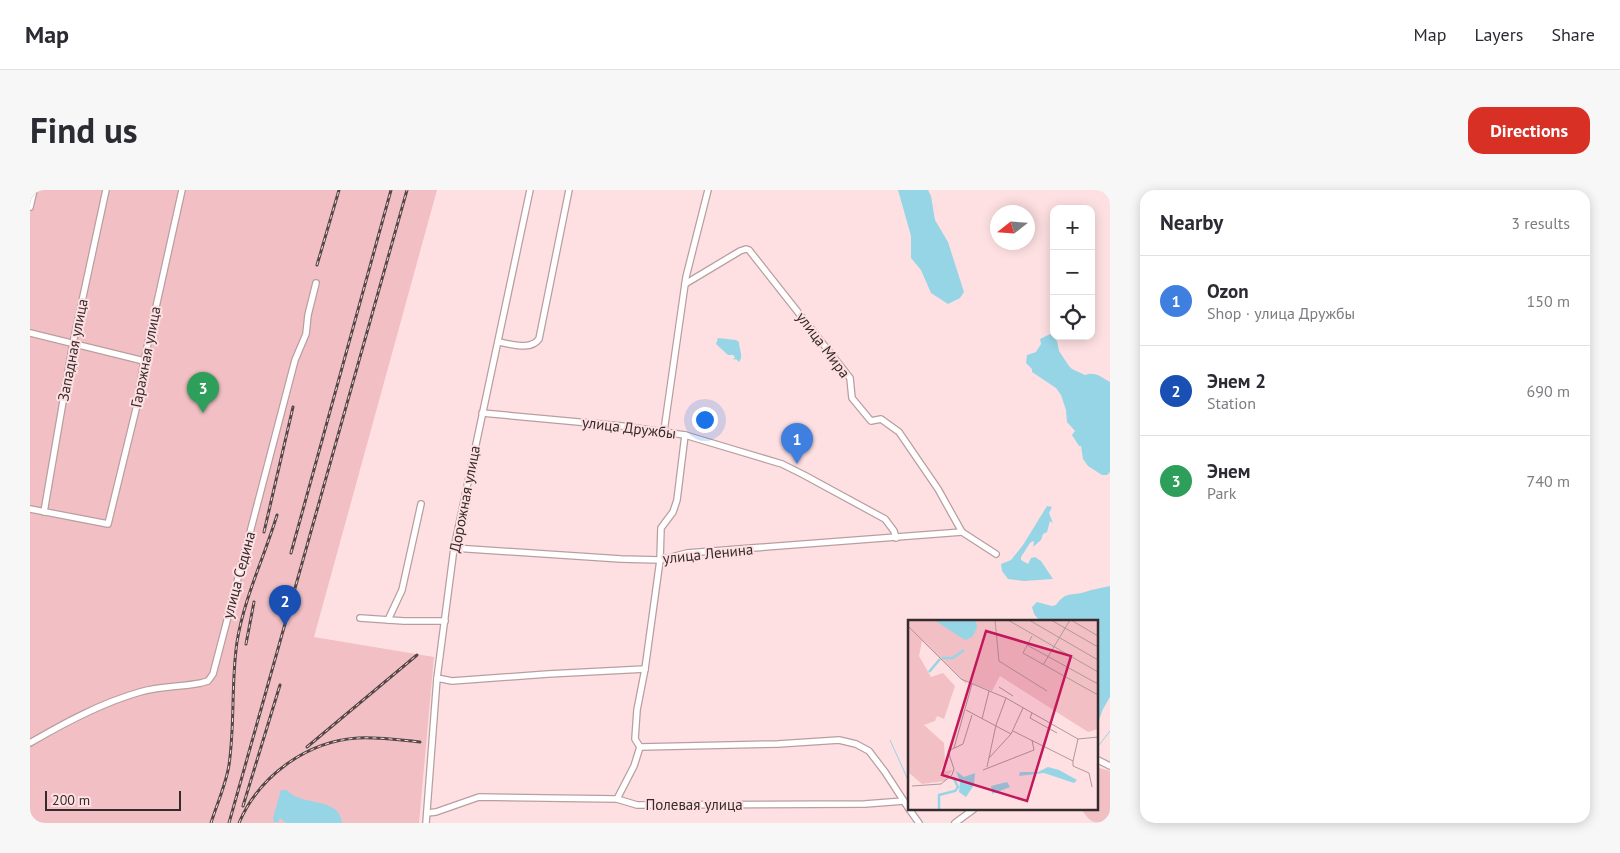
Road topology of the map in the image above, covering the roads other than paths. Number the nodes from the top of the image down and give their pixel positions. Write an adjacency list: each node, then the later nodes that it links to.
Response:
1 (34, 190): 7 (street)
2 (106, 190): 12 (street, Западная улица)
3 (182, 190): 13 (street, Гаражная улица)
4 (530, 190): 11 (street, Дорожная улица)
5 (568, 190): 11 (street)
6 (708, 190): 9 (street)
7 (30, 207)
8 (316, 283): 30 (street, улица Седина)
9 (685, 284): 15 (street); 20 (street, улица Мира)
10 (30, 333): 12 (street)
11 (498, 342): 14 (street, Дорожная улица)
12 (73, 343): 13 (street); 19 (street, Западная улица)
13 (144, 361): 19 (street, Гаражная улица)
14 (482, 413): 15 (street, улица Дружбы); 22 (street, Дорожная улица)
15 (664, 431): 16 (street, улица Дружбы)
16 (685, 435): 21 (street, улица Дружбы); 24 (street)
17 (421, 504): 26 (street)
18 (30, 509): 19 (street)
19 (44, 512)
20 (962, 532): 21 (street, улица Ленина); 23 (street, улица Мира)
21 (896, 538): 24 (street, улица Ленина)
22 (454, 548): 24 (street, улица Ленина); 27 (street, Дорожная улица)
23 (996, 554)
24 (660, 560): 28 (street)
25 (360, 618): 26 (street)
26 (388, 620): 27 (street)
27 (445, 621): 29 (street, Дорожная улица)
28 (645, 669): 29 (street); 31 (street)
29 (437, 678): 39 (street, Дорожная улица)
30 (30, 743)
31 (640, 747): 34 (street); 35 (street)
32 (1098, 761): 33 (street)
33 (1110, 766)
34 (617, 799): 35 (street, Полевая улица); 39 (street, Полевая улица)
35 (904, 802): 36 (street)
36 (908, 808)
37 (910, 810): 41 (street)
38 (973, 810): 42 (street)
39 (427, 813): 40 (street, Дорожная улица)
40 (426, 823)
41 (919, 823)
42 (955, 823)

